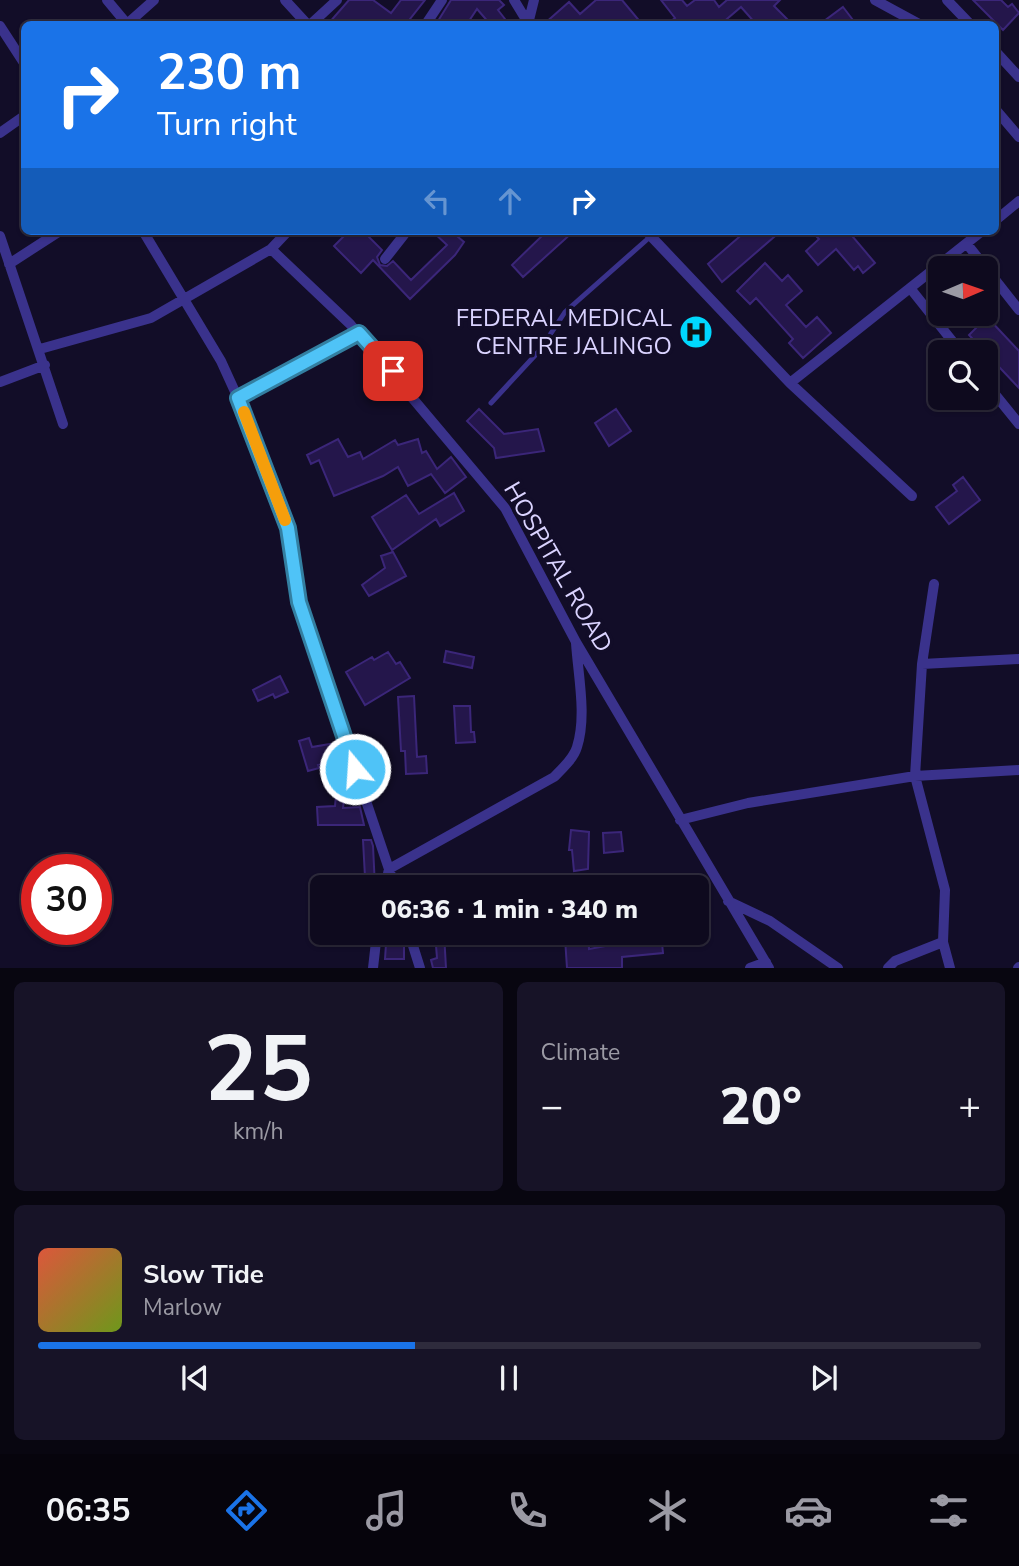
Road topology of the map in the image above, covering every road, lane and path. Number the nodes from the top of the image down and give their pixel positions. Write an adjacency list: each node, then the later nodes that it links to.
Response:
1 (107, 0): 10 (street)
2 (154, 0): 11 (street)
3 (285, 0): 12 (street)
4 (337, 0): 13 (street)
5 (442, 0): 14 (street)
6 (514, 0): 15 (street)
7 (534, 0): 16 (street)
8 (875, 0): 17 (street)
9 (947, 0): 18 (street)
10 (124, 21)
11 (130, 21)
12 (306, 21)
13 (312, 21)
14 (428, 21)
15 (526, 21)
16 (529, 21)
17 (914, 21)
18 (967, 21)
19 (0, 26): 21 (street)
20 (999, 55): 22 (street)
21 (21, 58)
22 (1019, 77)
23 (999, 114): 26 (street)
24 (21, 118): 25 (street)
25 (0, 133)
26 (1019, 137)
27 (1019, 201): 28 (street)
28 (999, 218)
29 (54, 235): 40 (street)
30 (145, 235): 42 (street)
31 (284, 235): 38 (street)
32 (404, 235): 39 (street)
33 (647, 235): 52 (lane)
34 (649, 235): 49 (street)
35 (977, 235): 37 (street)
36 (0, 236): 40 (street)
37 (967, 244): 41 (street); 43 (street)
38 (271, 249): 42 (street); 44 (street, HOSPITAL ROAD)
39 (385, 260)
40 (9, 264): 46 (street)
41 (910, 288): 45 (street); 49 (street)
42 (184, 299): 46 (street); 50 (street)
43 (1019, 310)
44 (359, 333): 50 (street); 57 (street, HOSPITAL ROAD)
45 (951, 340)
46 (40, 349): 47 (street)
47 (45, 365): 48 (street); 53 (street)
48 (0, 382)
49 (790, 383): 55 (street)
50 (238, 398): 63 (street)
51 (998, 398): 54 (street)
52 (491, 403)
53 (63, 424)
54 (1019, 424)
55 (912, 496)
56 (934, 584): 59 (street)
57 (576, 642): 62 (street, HOSPITAL ROAD); 63 (street)
58 (1019, 659): 59 (street)
59 (922, 664): 61 (street)
60 (1019, 770): 61 (street)
61 (915, 776): 62 (street); 67 (street)
62 (680, 820): 66 (street, HOSPITAL ROAD)
63 (389, 869): 64 (street); 65 (street)
64 (388, 875)
65 (391, 875)
66 (729, 901): 70 (street, HOSPITAL ROAD); 74 (street)
67 (943, 942): 75 (street); 76 (street)
68 (376, 945): 71 (street)
69 (413, 945): 72 (street)
70 (768, 965): 73 (street)
71 (373, 968)
72 (420, 968)
73 (750, 968)
74 (838, 968)
75 (888, 968)
76 (950, 968)

